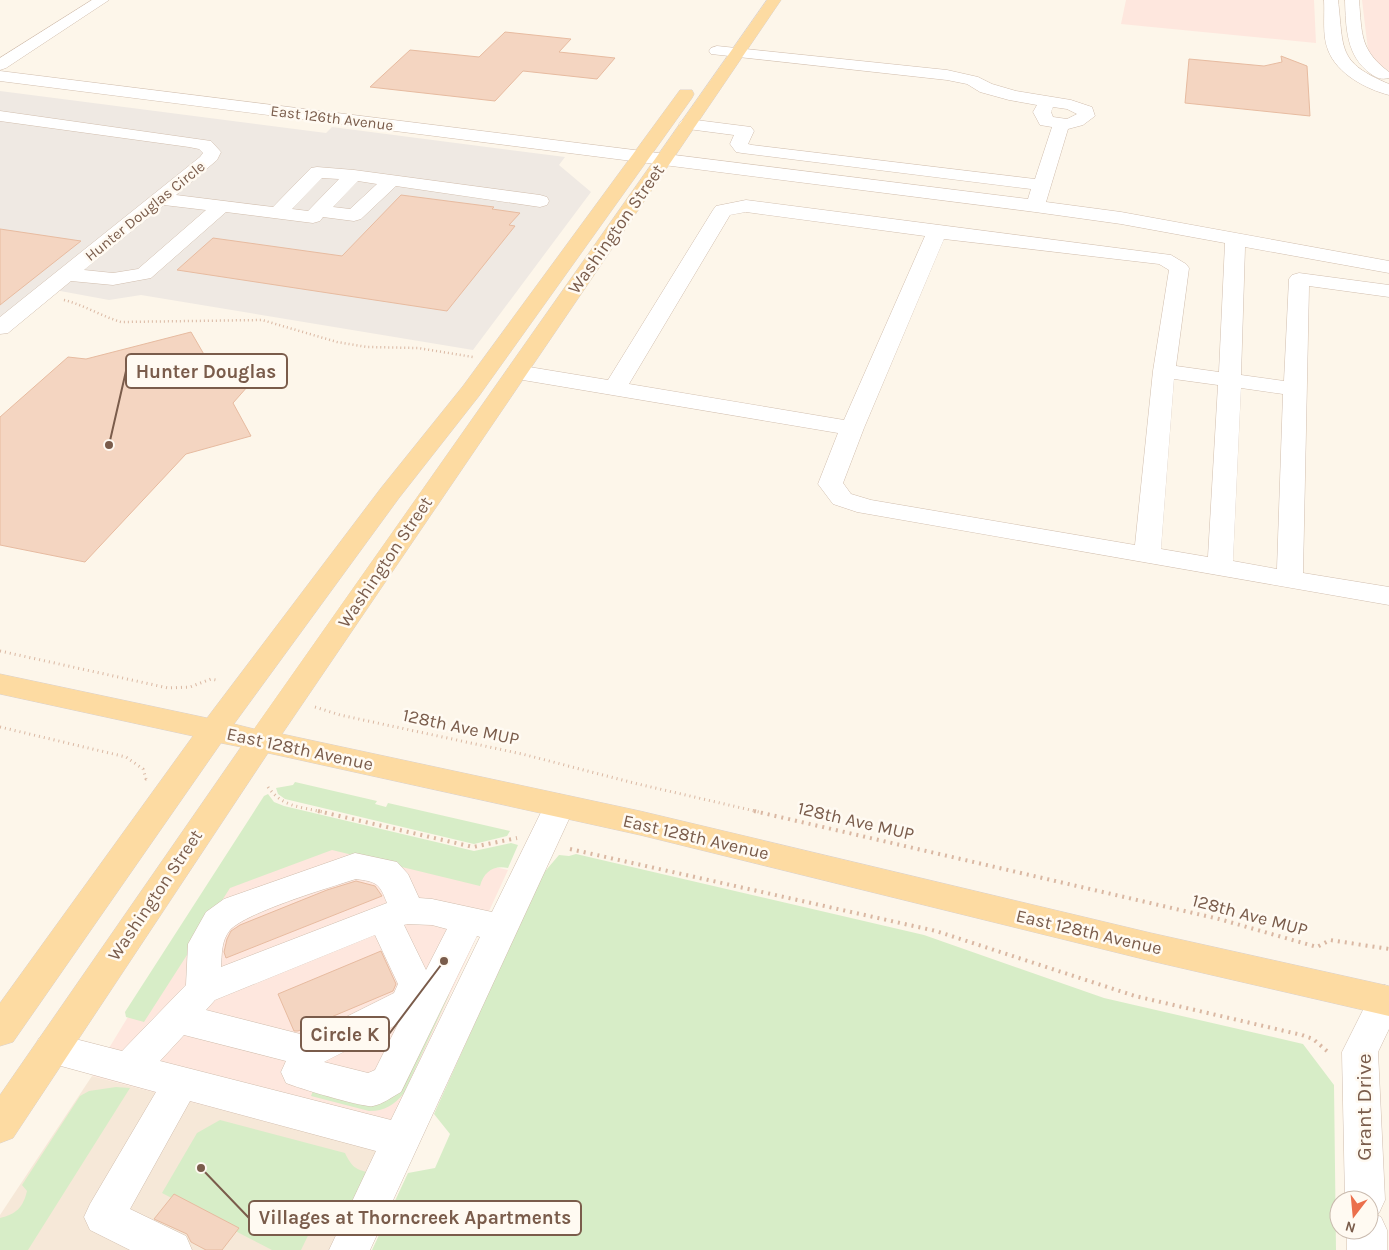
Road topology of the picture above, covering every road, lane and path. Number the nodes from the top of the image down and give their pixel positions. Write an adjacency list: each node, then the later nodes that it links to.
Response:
1 (102, 0): 10 (street)
2 (774, 0): 7 (main road, Washington Street)
3 (1331, 0): 8 (street)
4 (1352, 0): 9 (street)
5 (728, 37): 6 (main road)
6 (717, 51): 7 (street); 11 (main road)
7 (738, 52): 12 (street); 20 (main road, Washington Street)
8 (1337, 53): 9 (street); 17 (street)
9 (1360, 54): 15 (street)
10 (0, 65)
11 (708, 65)
12 (889, 69): 16 (street); 18 (street)
13 (0, 76): 22 (street, East 126th Avenue)
14 (698, 79): 22 (main road, Washington Street)
15 (1389, 79)
16 (881, 86)
17 (1389, 90)
18 (1047, 101): 21 (street); 21 (street)
19 (0, 116): 26 (street, Hunter Douglas Circle)
20 (688, 124): 22 (main road, Washington Street); 25 (street)
21 (1061, 125): 25 (street)
22 (652, 159): 29 (street, East 126th Avenue); 41 (main road, Washington Street); 55 (main road, Washington Street)
23 (354, 175): 24 (street); 30 (street); 31 (street)
24 (392, 180): 27 (street); 30 (street)
25 (1041, 185): 29 (street)
26 (160, 199): 28 (street); 35 (street, Hunter Douglas Circle)
27 (540, 201)
28 (222, 206): 31 (street); 35 (street)
29 (1036, 206): 33 (street, East 126th Avenue)
30 (319, 211): 31 (street)
31 (277, 213)
32 (937, 232): 40 (street); 43 (street); 45 (street)
33 (1235, 238): 34 (street, East 126th Avenue); 42 (street)
34 (1389, 267)
35 (67, 274): 38 (street, Hunter Douglas Circle)
36 (1389, 291): 44 (street)
37 (61, 299): 39 (path)
38 (0, 328)
39 (476, 357)
40 (1164, 371): 42 (street); 46 (street)
41 (517, 372): 43 (street); 56 (main road, Washington Street)
42 (1230, 381): 44 (street); 47 (street)
43 (615, 388): 45 (street)
44 (1294, 390): 48 (street)
45 (852, 428): 46 (street)
46 (1147, 555): 47 (street)
47 (1220, 568): 48 (street)
48 (1290, 580): 49 (street)
49 (1389, 596)
50 (0, 651): 51 (path)
51 (216, 680)
52 (0, 684): 55 (main road, East 128th Avenue)
53 (315, 707): 64 (path, 128th Ave MUP)
54 (0, 727): 57 (path)
55 (214, 731): 56 (main road, East 128th Avenue); 68 (main road, Washington Street)
56 (261, 741): 59 (main road, East 128th Avenue); 69 (main road, Washington Street)
57 (146, 779)
58 (268, 787): 60 (path)
59 (559, 806): 63 (street); 66 (main road, East 128th Avenue)
60 (517, 838)
61 (570, 849): 70 (path)
62 (395, 914): 63 (street); 65 (street); 65 (street); 71 (street)
63 (485, 924): 71 (street); 76 (street)
64 (1389, 949)
65 (202, 990): 67 (street)
66 (1388, 1004): 77 (street, Grant Drive)
67 (177, 1018): 71 (street); 72 (street)
68 (0, 1031)
69 (52, 1049): 72 (street); 75 (main road, Washington Street)
70 (1331, 1049)
71 (304, 1062): 74 (street)
72 (129, 1069): 73 (street)
73 (181, 1083): 74 (street); 78 (street)
74 (280, 1109): 76 (street)
75 (0, 1126)
76 (401, 1140): 79 (street)
77 (1366, 1190)
78 (172, 1250)
79 (349, 1250)

